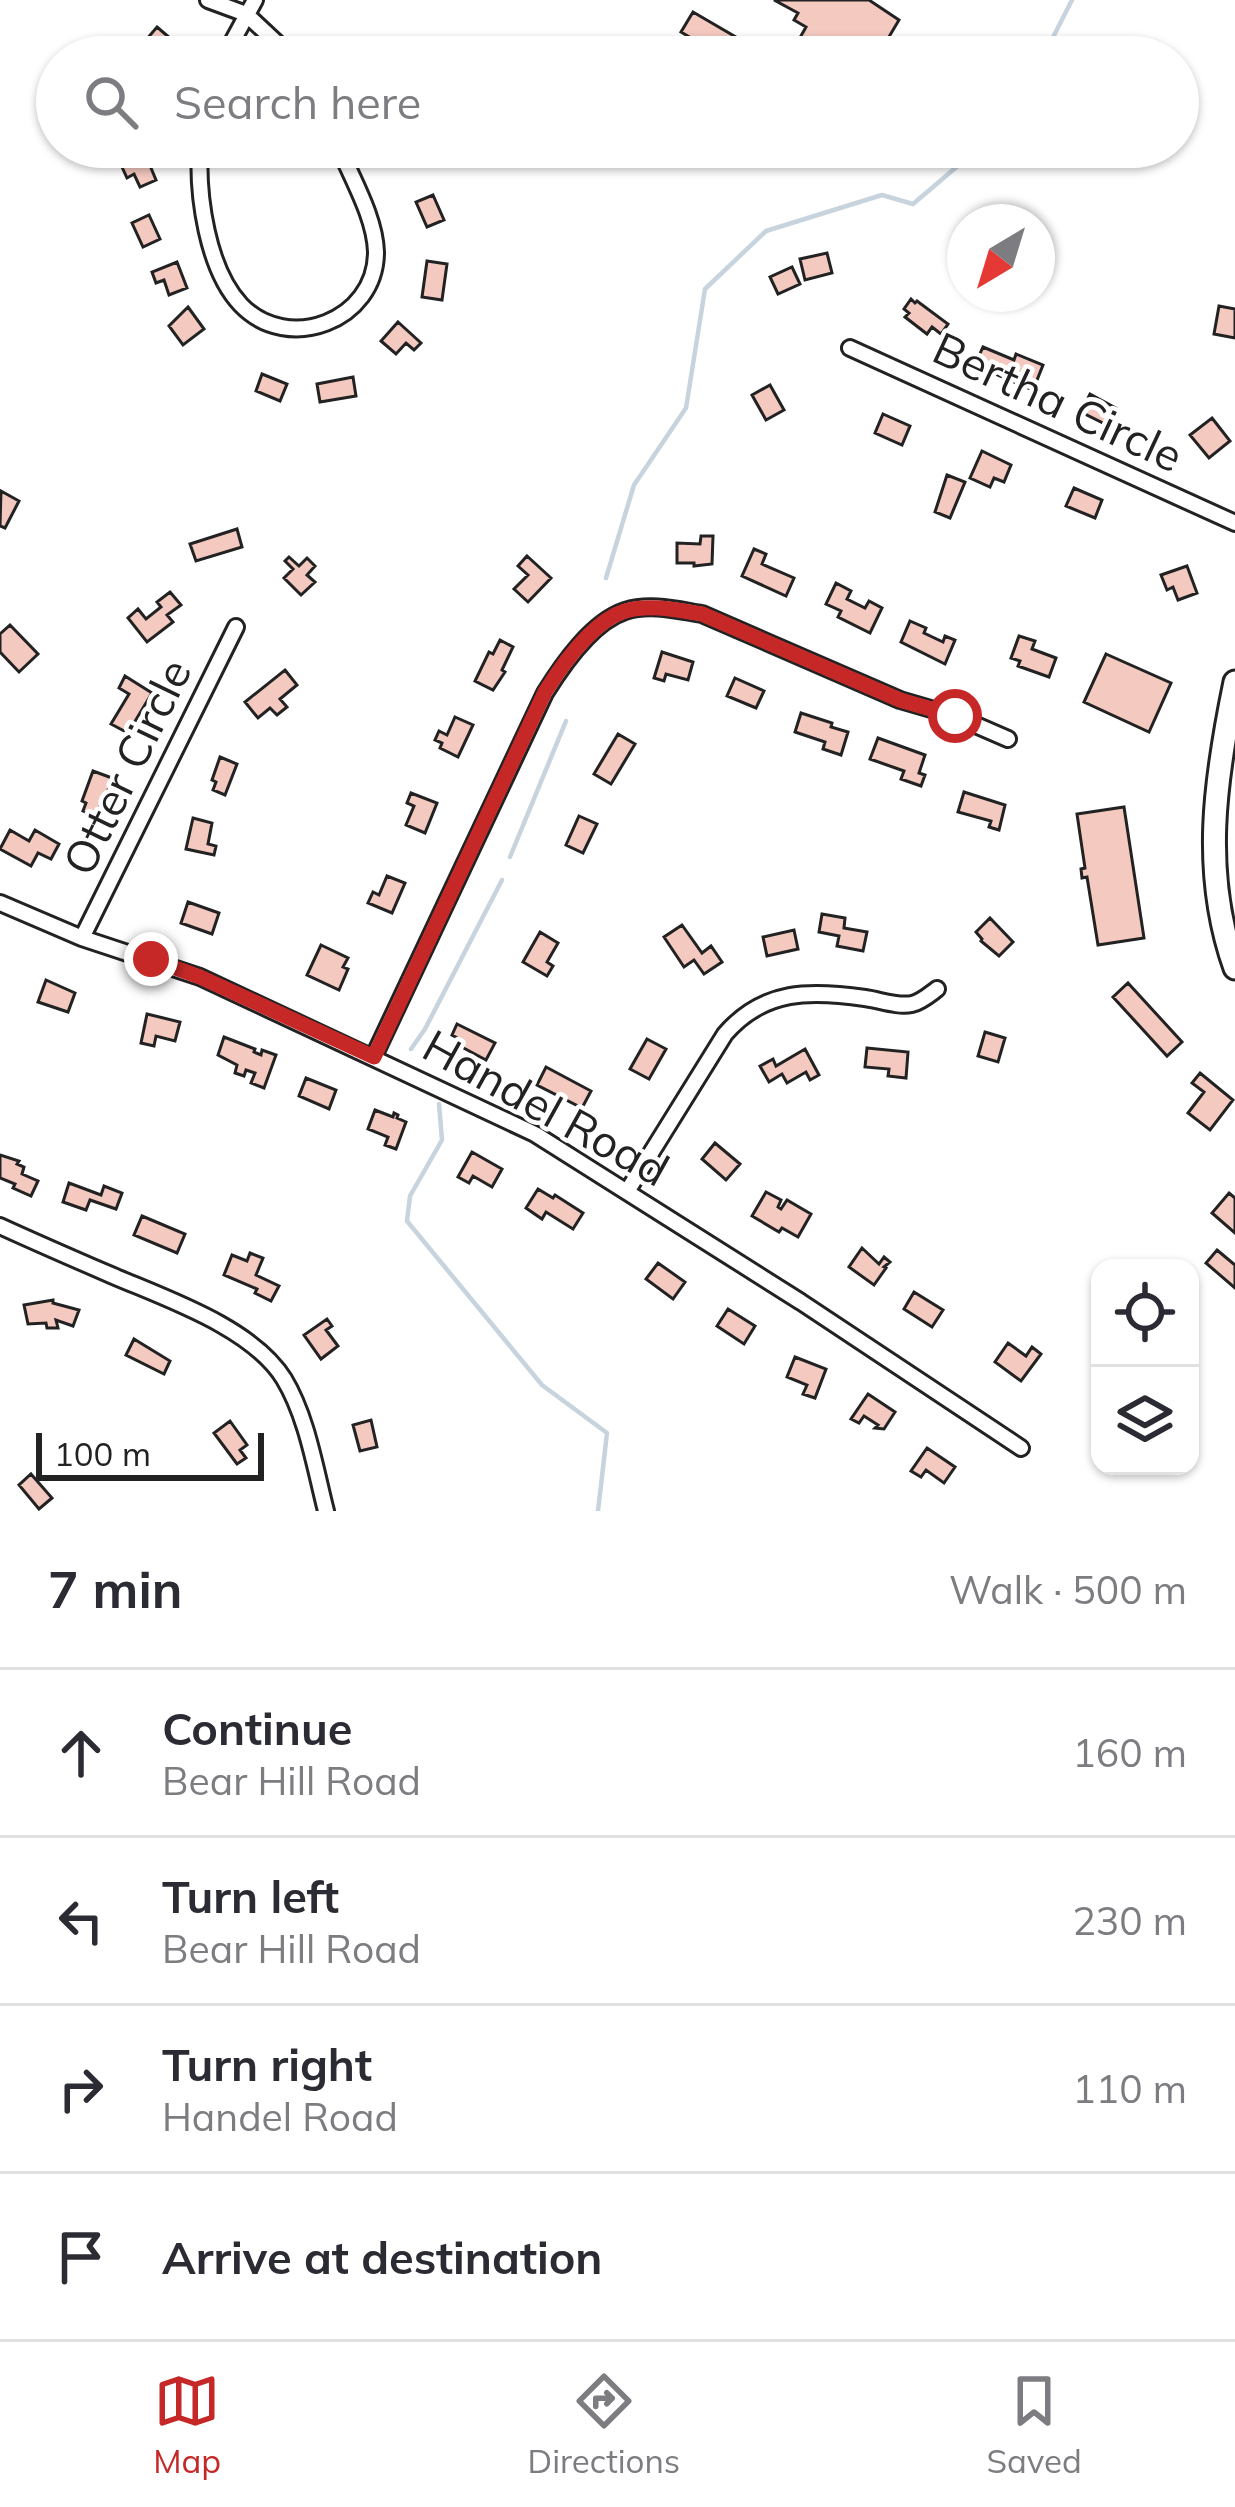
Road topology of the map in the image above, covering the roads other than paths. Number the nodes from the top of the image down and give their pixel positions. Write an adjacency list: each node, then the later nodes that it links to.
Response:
1 (208, 0): 3 (street)
2 (255, 0): 3 (street)
3 (245, 14): 4 (street); 5 (street)
4 (234, 36)
5 (269, 36)
6 (200, 168): 7 (street)
7 (347, 168)
8 (850, 348): 9 (street, Bertha Circle)
9 (1235, 523)
10 (236, 627): 15 (street, Otter Circle)
11 (1235, 682): 13 (main road)
12 (1008, 739): 18 (street)
13 (1224, 828): 16 (main road)
14 (0, 903): 15 (street, Handel Road)
15 (82, 938): 18 (street, Handel Road)
16 (1235, 968)
17 (937, 989): 19 (street)
18 (374, 1057): 19 (street, Handel Road)
19 (628, 1190): 21 (street, Handel Road)
20 (0, 1226): 22 (street)
21 (1021, 1448)
22 (326, 1511)

